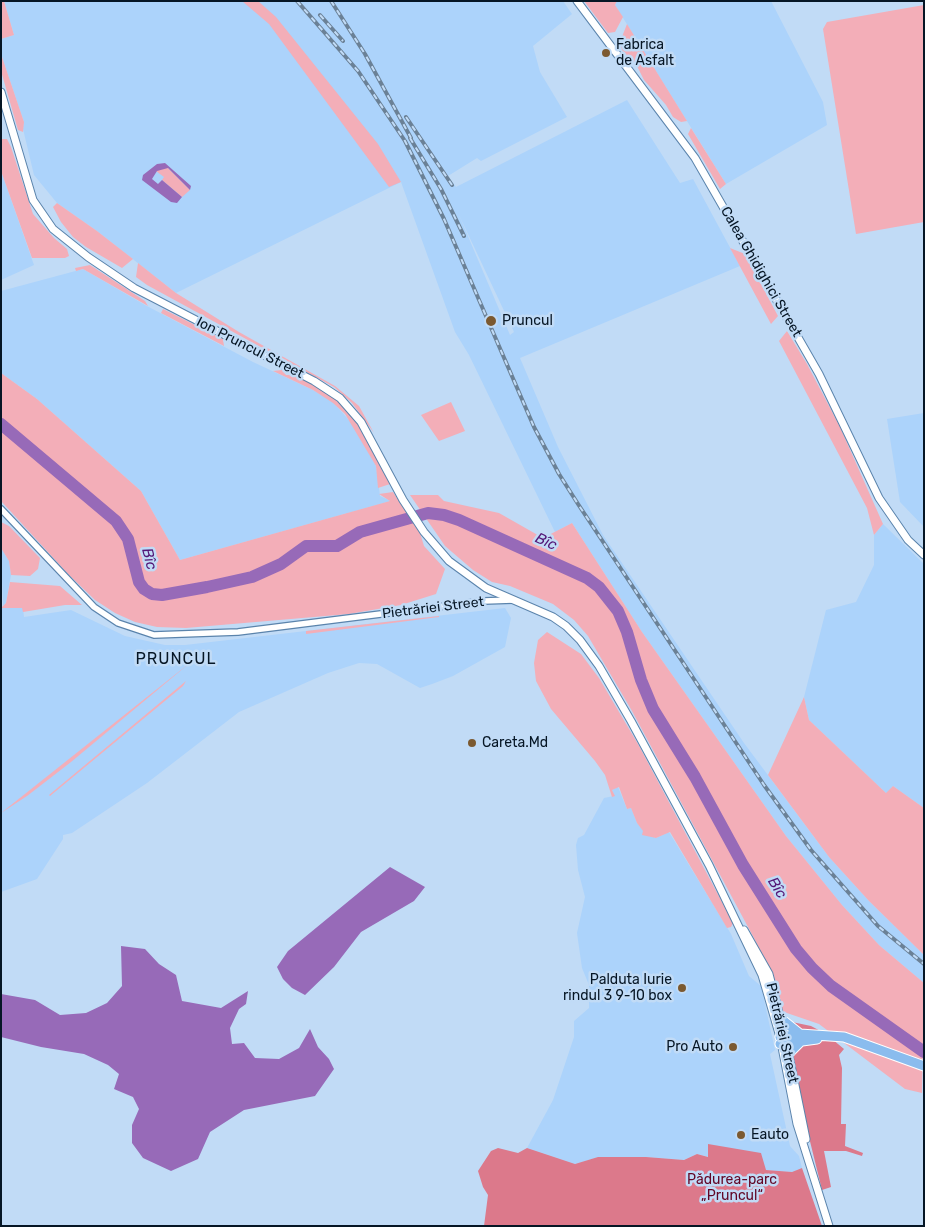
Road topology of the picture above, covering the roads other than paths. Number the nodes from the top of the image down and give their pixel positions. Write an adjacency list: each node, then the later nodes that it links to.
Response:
1 (577, 1): 4 (street, Calea Ghidighici Street)
2 (1, 92): 5 (street, Ion Pruncul Street)
3 (1, 509): 5 (street, Pietrăriei Street)
4 (924, 555)
5 (516, 600): 6 (street, Pietrăriei Street)
6 (738, 922): 7 (street, Pietrăriei Street); 9 (street, Pietrăriei Street)
7 (780, 1018): 8 (highway); 9 (street, Pietrăriei Street)
8 (801, 1038): 9 (highway); 10 (highway); 11 (highway)
9 (783, 1040): 10 (street, Pietrăriei Street); 12 (street, Pietrăriei Street)
10 (788, 1054): 12 (street, Pietrăriei Street)
11 (924, 1066)
12 (806, 1152): 13 (street, Pietrăriei Street)
13 (829, 1226)

